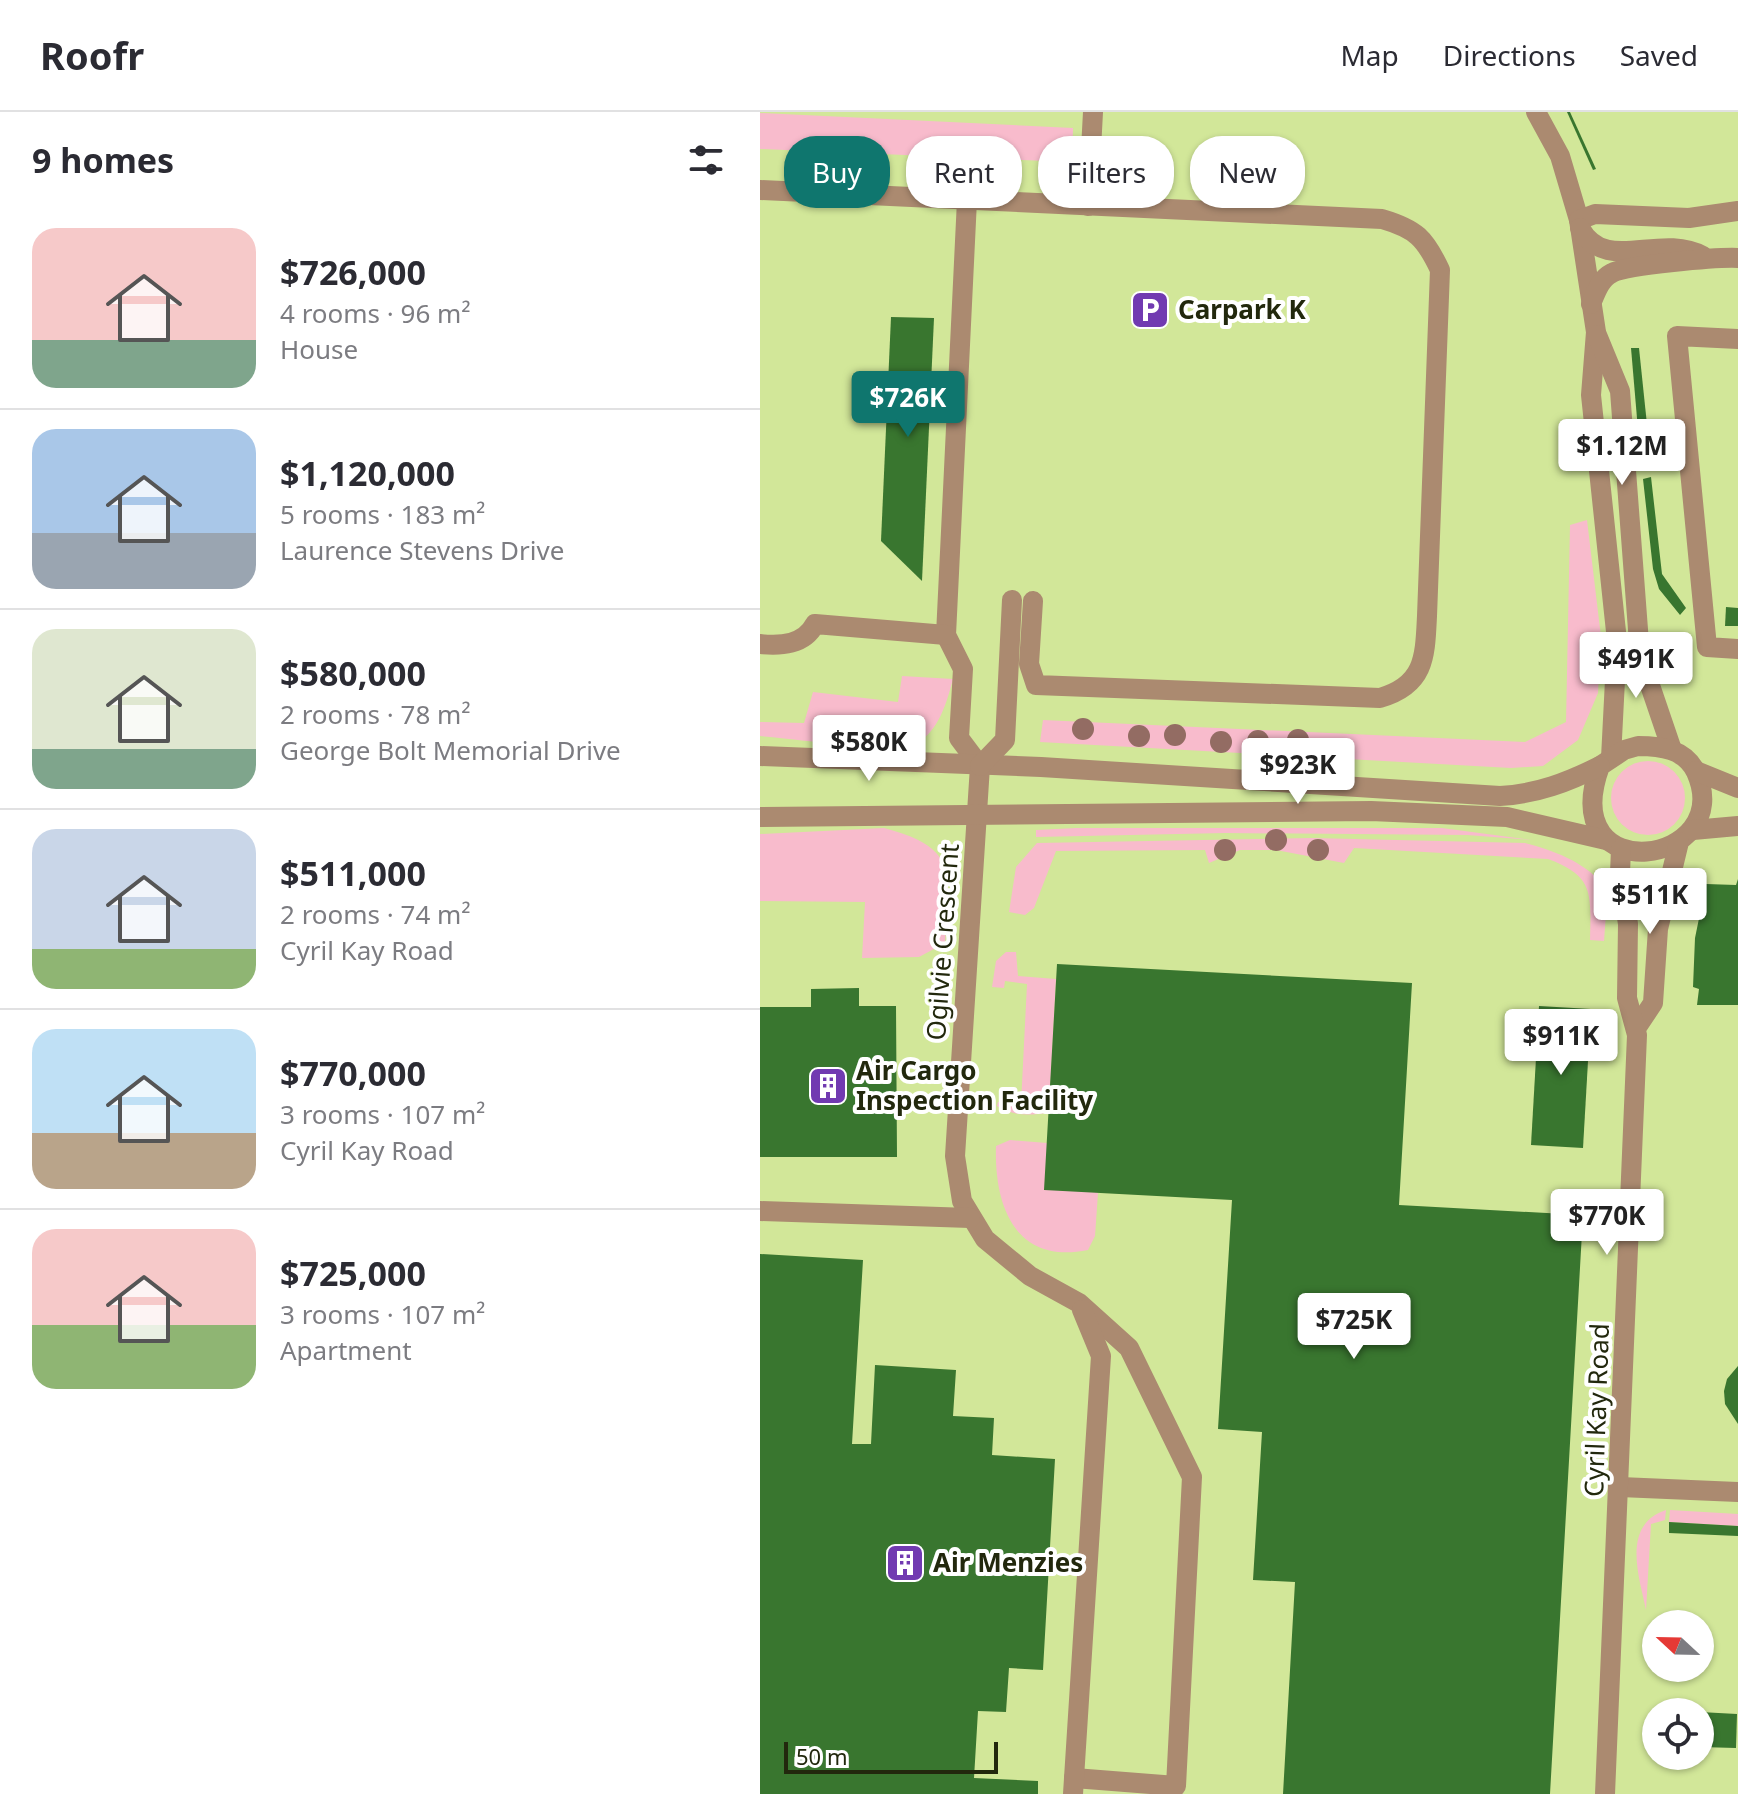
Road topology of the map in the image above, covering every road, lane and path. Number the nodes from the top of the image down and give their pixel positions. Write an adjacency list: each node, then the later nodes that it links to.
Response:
1 (1093, 112): 3 (street)
2 (1536, 112): 9 (street)
3 (1092, 136)
4 (760, 190): 5 (street)
5 (906, 197)
6 (967, 208): 15 (street)
7 (1133, 208): 21 (street)
8 (1738, 211): 9 (street)
9 (1580, 224): 10 (street); 12 (street)
10 (1703, 256): 11 (street); 12 (street)
11 (1738, 258)
12 (1591, 304): 13 (street)
13 (1596, 332): 18 (street); 20 (street)
14 (1738, 339): 17 (street)
15 (946, 635): 16 (street); 21 (street)
16 (760, 644)
17 (1738, 649)
18 (1672, 750): 20 (street); 22 (street)
19 (760, 756): 21 (street)
20 (1606, 762): 21 (street); 28 (street)
21 (980, 766): 24 (street, Ogilvie Crescent)
22 (1696, 771): 23 (street); 27 (street)
23 (1738, 788)
24 (978, 814): 25 (street); 28 (street); 31 (street, Ogilvie Crescent)
25 (760, 817)
26 (1738, 826): 27 (street)
27 (1686, 836): 28 (street); 29 (street, Cyril Kay Road)
28 (1614, 844): 29 (street, Cyril Kay Road)
29 (1637, 1027): 33 (street, Cyril Kay Road)
30 (760, 1211): 31 (street)
31 (970, 1218): 32 (street, Ogilvie Crescent)
32 (1079, 1303): 35 (street); 36 (street, Ogilvie Crescent)
33 (1620, 1487): 34 (street); 37 (street, Cyril Kay Road)
34 (1738, 1492)
35 (1073, 1786): 36 (street)
36 (1173, 1790)
37 (1605, 1794)

